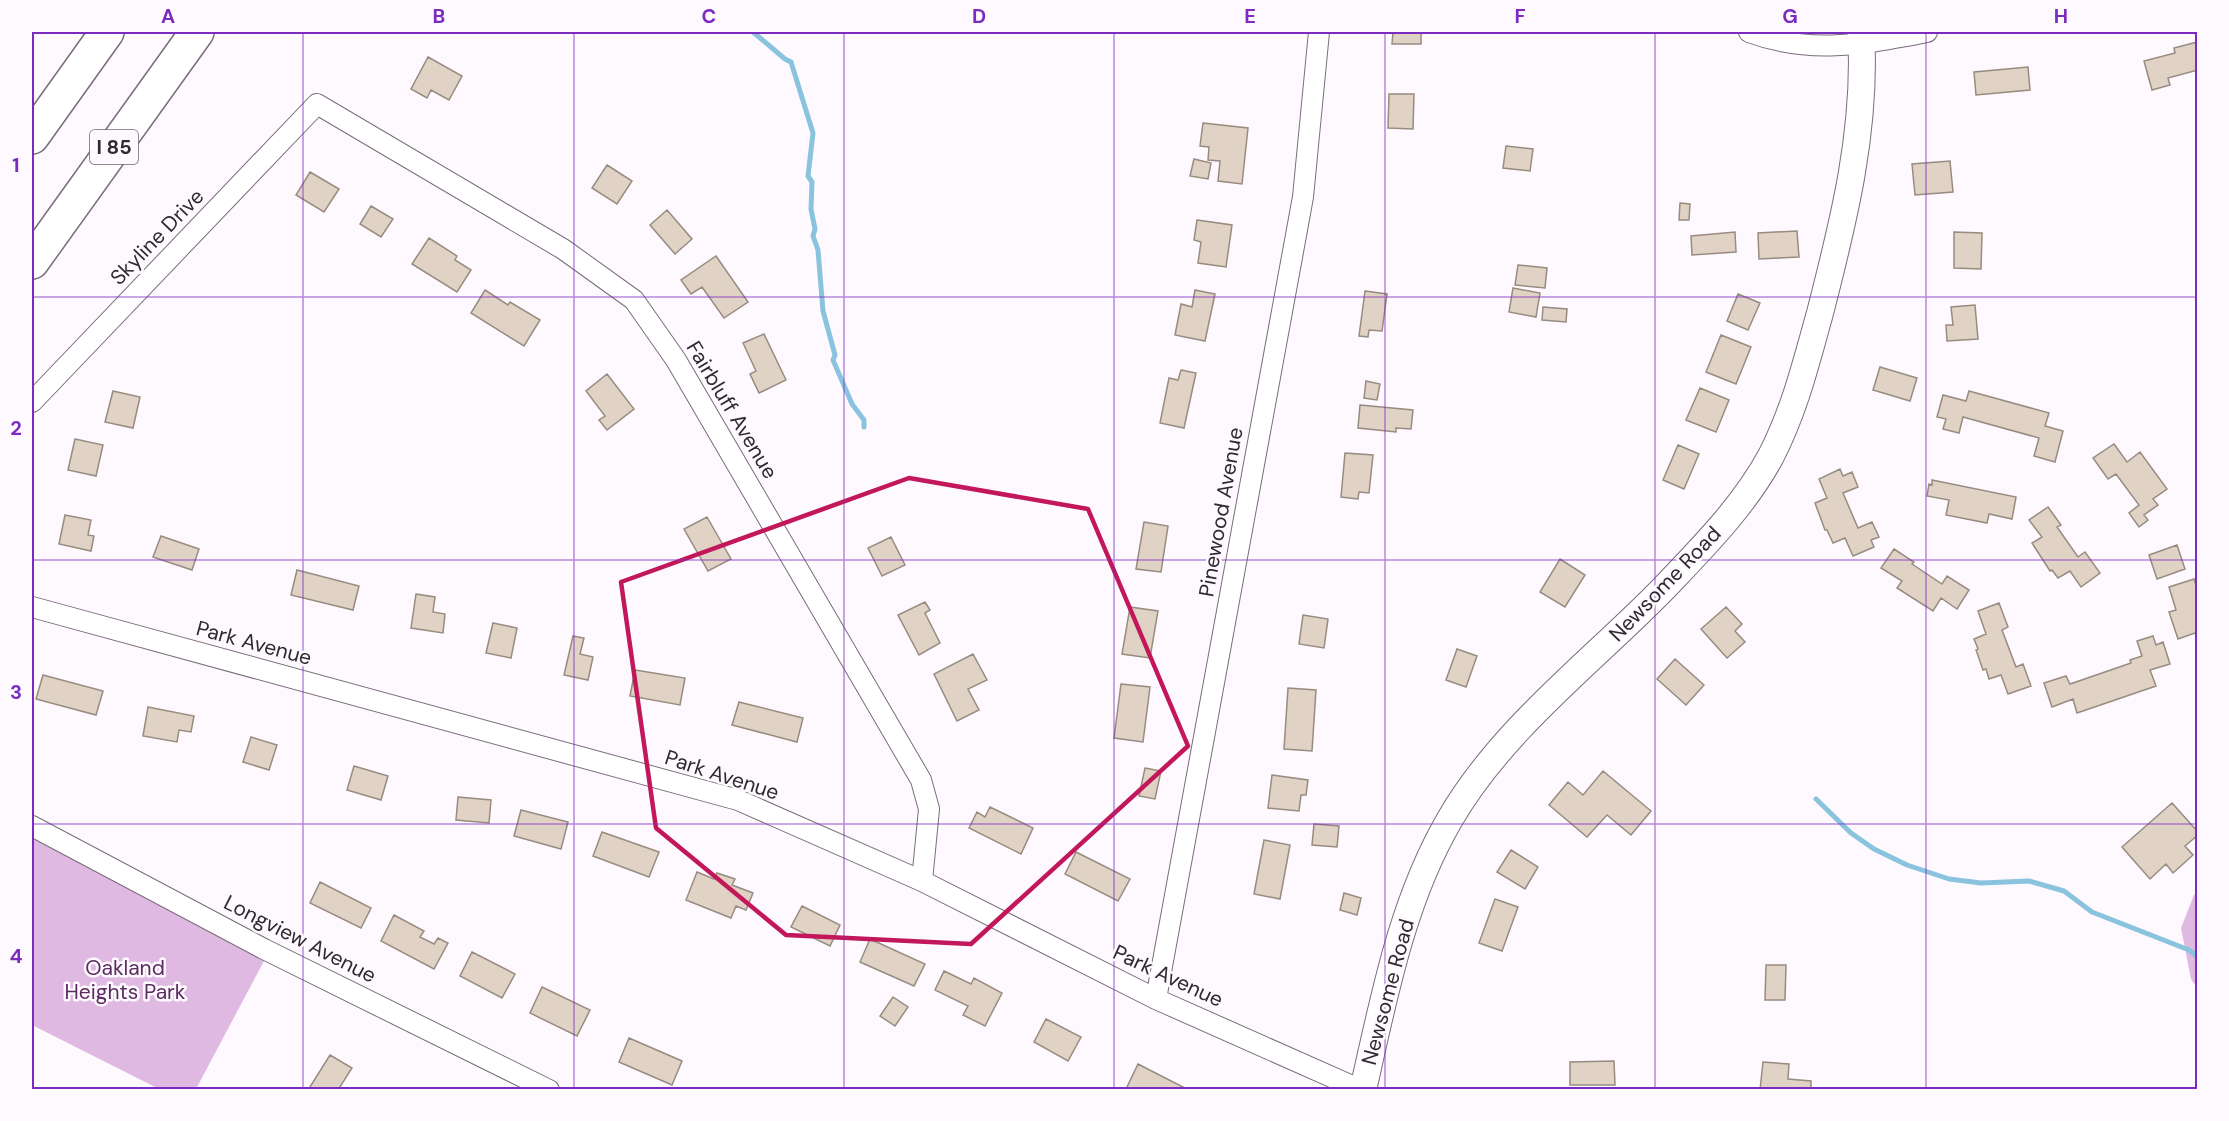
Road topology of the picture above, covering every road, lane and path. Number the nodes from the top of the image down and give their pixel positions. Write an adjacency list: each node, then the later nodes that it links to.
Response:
1 (107, 32): 8 (highway)
2 (197, 32): 9 (highway, I 85)
3 (1319, 32): 14 (street, Pinewood Avenue)
4 (1749, 32): 6 (street)
5 (1927, 32): 6 (street)
6 (1861, 38): 16 (street, Newsome Road)
7 (316, 105): 10 (street, Skyline Drive); 13 (street, Fairbluff Avenue)
8 (32, 137)
9 (32, 262)
10 (32, 402)
11 (32, 607): 13 (street, Park Avenue)
12 (32, 826): 15 (street, Longview Avenue)
13 (922, 881): 14 (street, Park Avenue)
14 (1156, 999): 16 (street, Park Avenue)
15 (549, 1089)
16 (1362, 1089)

